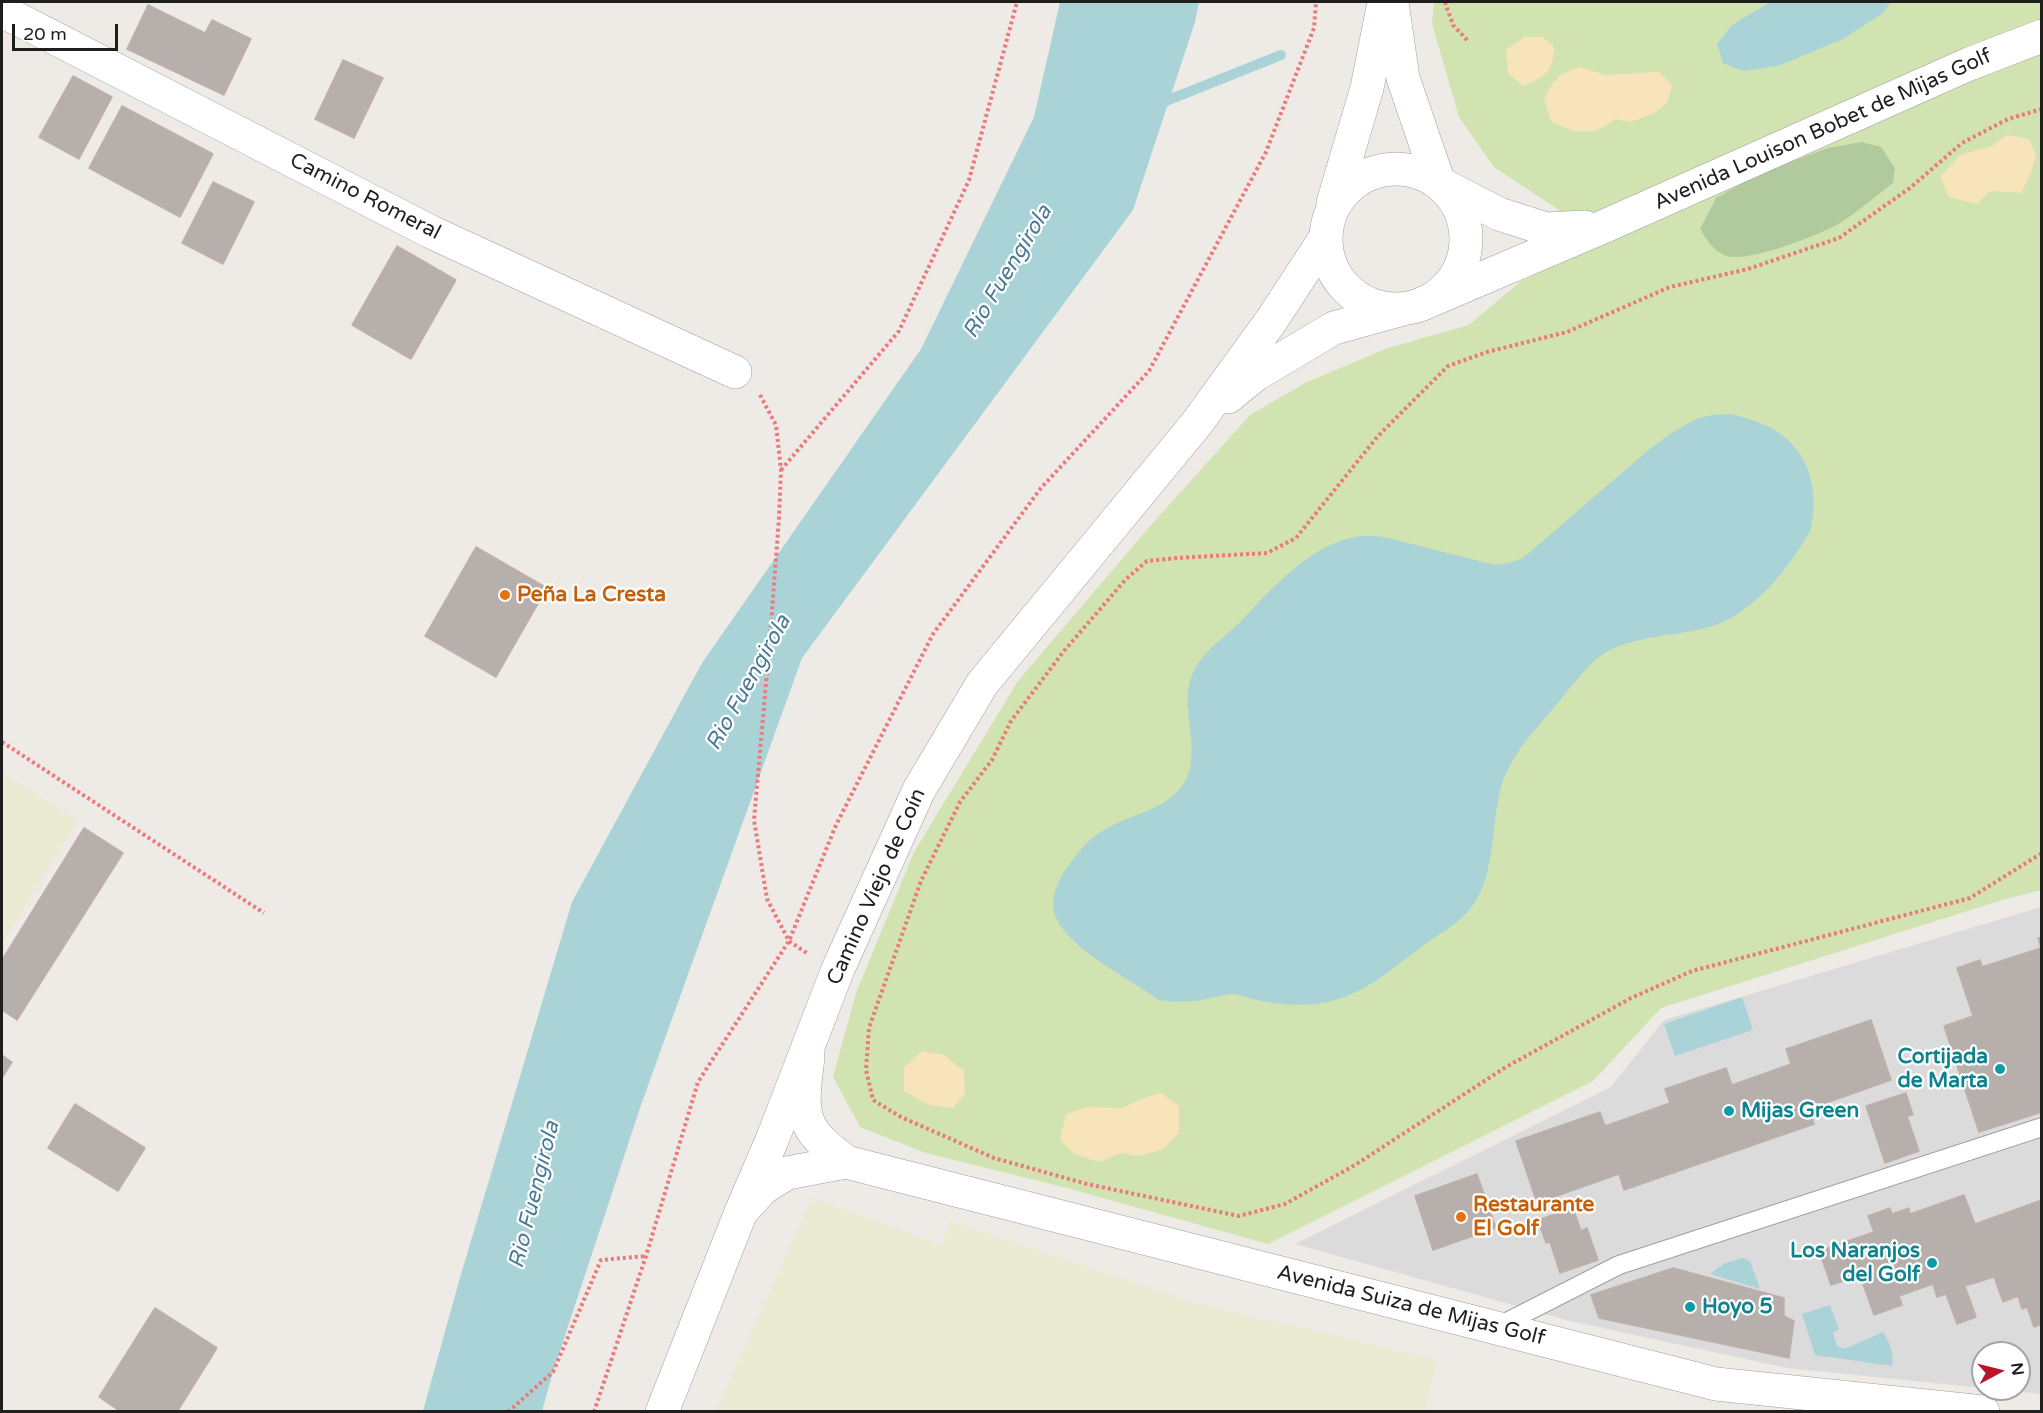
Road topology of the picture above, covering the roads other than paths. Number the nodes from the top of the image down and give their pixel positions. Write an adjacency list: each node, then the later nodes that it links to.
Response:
1 (1384, 2): 6 (street, Camino Viejo de Coín)
2 (1392, 2): 5 (street)
3 (2, 11): 9 (street, Camino Romeral)
4 (2042, 36): 7 (street, Avenida Louison Bobet de Mijas Golf)
5 (1442, 185): 6 (street); 7 (street, Avenida Louison Bobet de Mijas Golf); 8 (street)
6 (1328, 226): 8 (street); 10 (street, Camino Viejo de Coín)
7 (1605, 226): 8 (street, Avenida Louison Bobet de Mijas Golf)
8 (1411, 307): 10 (street, Camino Viejo de Coín)
9 (735, 372)
10 (1197, 423): 11 (street, Camino Viejo de Coín)
11 (809, 1043): 13 (street, Avenida Suiza de Mijas Golf); 14 (street, Camino Viejo de Coín)
12 (2042, 1127): 15 (lane)
13 (846, 1162): 14 (street, Avenida Suiza de Mijas Golf); 15 (street, Avenida Suiza de Mijas Golf)
14 (741, 1212): 16 (street, Camino Viejo de Coín)
15 (1495, 1328): 17 (street, Avenida Suiza de Mijas Golf)
16 (662, 1412)
17 (1983, 1412)

